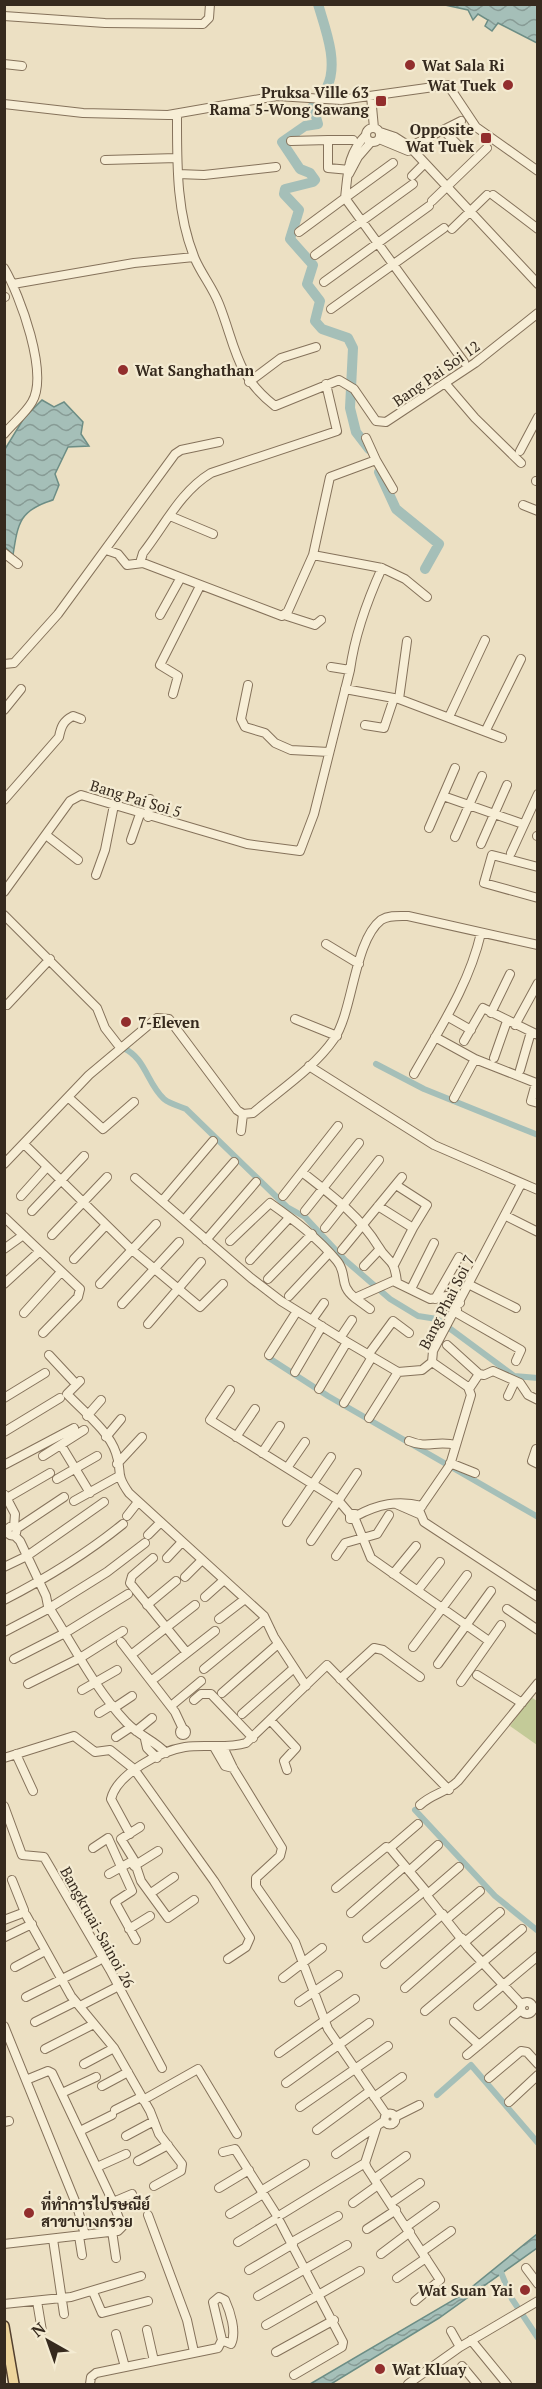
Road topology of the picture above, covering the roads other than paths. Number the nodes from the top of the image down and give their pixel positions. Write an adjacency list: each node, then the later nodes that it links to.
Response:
1 (210, 4): 2 (street)
2 (4, 16)
3 (4, 64): 4 (street)
4 (22, 66)
5 (371, 96): 7 (street); 10 (street); 23 (street)
6 (4, 104): 7 (street)
7 (177, 114): 18 (street)
8 (461, 121): 9 (street)
9 (443, 130): 15 (street); 17 (street)
10 (378, 133): 11 (street); 11 (street); 17 (street)
11 (368, 138): 24 (street)
12 (328, 140): 13 (street); 14 (street); 24 (street)
13 (352, 140)
14 (291, 141)
15 (461, 148)
16 (487, 148): 26 (street)
17 (408, 149): 21 (street)
18 (177, 158): 19 (street); 25 (street)
19 (105, 160)
20 (393, 163): 27 (street)
21 (424, 164): 26 (street); 29 (street)
22 (276, 167): 25 (street)
23 (537, 171)
24 (349, 173): 27 (street)
25 (178, 174): 34 (street)
26 (447, 188): 28 (street); 32 (street)
27 (345, 198): 29 (street); 31 (street)
28 (470, 212): 30 (street); 35 (street); 39 (street)
29 (361, 221): 32 (street); 33 (street)
30 (537, 229)
31 (299, 232)
32 (377, 243): 35 (street); 37 (street)
33 (315, 255)
34 (194, 257): 38 (street); 44 (street)
35 (392, 265): 40 (street); 43 (street)
36 (4, 268): 38 (street)
37 (324, 282)
38 (14, 284): 48 (street)
39 (537, 284)
40 (331, 309)
41 (537, 313): 45 (street, Bang Pai Soi 12)
42 (316, 347): 44 (street)
43 (464, 362)
44 (249, 382): 46 (street)
45 (446, 383): 46 (street, Bang Pai Soi 12); 53 (street)
46 (327, 384): 57 (street)
47 (537, 417): 51 (street)
48 (4, 434)
49 (366, 438): 52 (street)
50 (219, 442): 59 (street)
51 (520, 451)
52 (373, 461): 54 (street); 61 (street)
53 (520, 463)
54 (393, 489)
55 (523, 506): 56 (street)
56 (537, 511)
57 (171, 516): 58 (street); 62 (street)
58 (213, 534)
59 (106, 550): 62 (street); 74 (street)
60 (4, 554): 63 (street)
61 (313, 555): 64 (street); 69 (street)
62 (140, 563): 65 (street)
63 (18, 564)
64 (382, 568): 67 (street); 76 (street)
65 (180, 579): 66 (street); 68 (street)
66 (200, 586): 69 (street); 80 (street)
67 (428, 597)
68 (160, 615)
69 (284, 615): 70 (street)
70 (321, 620)
71 (485, 640): 83 (street)
72 (407, 641): 81 (street)
73 (521, 659): 86 (street)
74 (4, 664)
75 (331, 667): 76 (street)
76 (350, 670): 79 (street)
77 (248, 685): 88 (street)
78 (21, 689): 82 (street)
79 (345, 689): 81 (street); 88 (street)
80 (173, 694)
81 (397, 699): 83 (street); 85 (street)
82 (4, 710)
83 (449, 717): 86 (street)
84 (81, 719): 95 (street)
85 (365, 725)
86 (486, 730): 87 (street)
87 (502, 738)
88 (329, 752): 99 (street, Bang Pai Soi 5)
89 (455, 768): 93 (street)
90 (482, 776): 96 (street)
91 (507, 785): 98 (street)
92 (537, 794): 100 (street)
93 (443, 796): 96 (street); 101 (street)
94 (150, 799): 99 (street)
95 (4, 800)
96 (469, 805): 98 (street); 103 (street)
97 (114, 806): 99 (street, Bang Pai Soi 5); 102 (street, Bang Pai Soi 5); 109 (street)
98 (495, 814): 100 (street); 105 (street)
99 (144, 816): 104 (street)
100 (523, 824): 106 (street)
101 (429, 828)
102 (46, 835): 107 (street); 110 (street, Bang Pai Soi 5)
103 (455, 837)
104 (131, 840)
105 (481, 844)
106 (511, 853)
107 (78, 860)
108 (537, 867): 111 (street)
109 (96, 875)
110 (4, 892)
111 (537, 898)
112 (4, 915): 116 (street)
113 (481, 933): 115 (street); 117 (street); 129 (street)
114 (326, 944): 117 (street)
115 (537, 945)
116 (50, 959): 120 (street); 131 (street)
117 (359, 964): 128 (street)
118 (510, 974): 121 (street)
119 (537, 984): 125 (street)
120 (7, 1005)
121 (491, 1012): 124 (street); 126 (street)
122 (295, 1018): 128 (street)
123 (450, 1018): 126 (street)
124 (507, 1021): 125 (street); 132 (street)
125 (515, 1025): 127 (street)
126 (471, 1030): 130 (street)
127 (534, 1034): 135 (street)
128 (337, 1036): 134 (street)
129 (435, 1037): 133 (street); 136 (street)
130 (464, 1041)
131 (119, 1047): 137 (street); 141 (street)
132 (494, 1058)
133 (474, 1059): 138 (street); 140 (street)
134 (309, 1065): 141 (street); 158 (street)
135 (520, 1070)
136 (414, 1074)
137 (68, 1097): 139 (street); 146 (street)
138 (454, 1098)
139 (134, 1102)
140 (537, 1103)
141 (243, 1114): 143 (street)
142 (338, 1126): 152 (street)
143 (241, 1131)
144 (213, 1141): 164 (street)
145 (359, 1143): 160 (street)
146 (24, 1144): 150 (street); 151 (street)
147 (84, 1156): 156 (street)
148 (380, 1160): 166 (street)
149 (234, 1162): 173 (street)
150 (4, 1164)
151 (47, 1167): 156 (street); 162 (street)
152 (302, 1172): 160 (street); 163 (street)
153 (107, 1177): 165 (street)
154 (402, 1177): 159 (street)
155 (135, 1178): 164 (street)
156 (61, 1180): 165 (street); 168 (street)
157 (256, 1182): 183 (street)
158 (521, 1184): 161 (street); 170 (street, Bang Phai Soi 7)
159 (396, 1185): 167 (street); 178 (street)
160 (322, 1188): 166 (street); 169 (street)
161 (537, 1190)
162 (21, 1196)
163 (283, 1196)
164 (162, 1201): 173 (street)
165 (83, 1202): 175 (street); 182 (street)
166 (343, 1206): 176 (street); 177 (street)
167 (378, 1206): 176 (street); 178 (street)
168 (32, 1211)
169 (305, 1211)
170 (506, 1216): 179 (street); 206 (street, Bang Phai Soi 7)
171 (4, 1217): 181 (street)
172 (289, 1218): 180 (street); 184 (street); 195 (street)
173 (184, 1220): 183 (street)
174 (156, 1224): 189 (street)
175 (106, 1225): 189 (street); 194 (street)
176 (363, 1225): 188 (street); 190 (street)
177 (325, 1228)
178 (412, 1228): 197 (street)
179 (537, 1232)
180 (312, 1234): 192 (street); 201 (street)
181 (22, 1236): 187 (street); 191 (street)
182 (52, 1236)
183 (206, 1240): 217 (street)
184 (230, 1241)
185 (179, 1242): 199 (street)
186 (434, 1243): 208 (street)
187 (4, 1249)
188 (380, 1249): 197 (street); 198 (street)
189 (132, 1250): 199 (street); 204 (street)
190 (342, 1250)
191 (39, 1252): 200 (street); 203 (street)
192 (329, 1253): 209 (street); 210 (street)
193 (459, 1257): 211 (street)
194 (74, 1259)
195 (250, 1260)
196 (201, 1262): 207 (street)
197 (394, 1265): 202 (street)
198 (364, 1266)
199 (154, 1269): 207 (street); 213 (street)
200 (61, 1272): 218 (street); 223 (street)
201 (268, 1279)
202 (397, 1282): 208 (street); 210 (street)
203 (4, 1284)
204 (100, 1284)
205 (223, 1284): 207 (street)
206 (470, 1285): 214 (street, Bang Phai Soi 7); 215 (street)
207 (178, 1289): 221 (street)
208 (411, 1289): 211 (street)
209 (289, 1296)
210 (355, 1298): 216 (street)
211 (437, 1299): 214 (street)
212 (324, 1303): 219 (street)
213 (122, 1304)
214 (457, 1308): 230 (street); 231 (street, Bang Phai Soi 7)
215 (516, 1308)
216 (370, 1310)
217 (297, 1311): 219 (street); 228 (street)
218 (24, 1313)
219 (312, 1320): 222 (street)
220 (352, 1320): 225 (street)
221 (148, 1324)
222 (322, 1326): 225 (street); 232 (street)
223 (43, 1333)
224 (409, 1333): 229 (street)
225 (343, 1340): 229 (street); 237 (street)
226 (447, 1345): 235 (street)
227 (49, 1355): 247 (street)
228 (269, 1355)
229 (370, 1356): 233 (street); 245 (street)
230 (516, 1361)
231 (432, 1362): 233 (street); 238 (street, Bang Phai Soi 7)
232 (295, 1372)
233 (398, 1372): 248 (street)
234 (45, 1373): 241 (street)
235 (479, 1374): 236 (street); 238 (street)
236 (515, 1381): 240 (street); 244 (street)
237 (319, 1389)
238 (469, 1389): 260 (street)
239 (230, 1390): 256 (street)
240 (508, 1396)
241 (4, 1398)
242 (60, 1398): 253 (street)
243 (101, 1400): 247 (street)
244 (537, 1400)
245 (344, 1403)
246 (255, 1409): 256 (street)
247 (87, 1416): 254 (street)
248 (369, 1418)
249 (121, 1419): 254 (street)
250 (280, 1426): 262 (street)
251 (74, 1428): 268 (street)
252 (84, 1430): 259 (street)
253 (4, 1432)
254 (106, 1437): 266 (street)
255 (142, 1437): 266 (street)
256 (236, 1437): 262 (street)
257 (409, 1441): 260 (street)
258 (305, 1442): 270 (street)
259 (61, 1445): 263 (street); 271 (street)
260 (456, 1445): 269 (street)
261 (536, 1449): 267 (street)
262 (262, 1452): 270 (street)
263 (43, 1456)
264 (97, 1456): 271 (street)
265 (331, 1457): 277 (street)
266 (117, 1464): 275 (street)
267 (537, 1464)
268 (4, 1465)
269 (449, 1466): 274 (street); 285 (street)
270 (287, 1468): 277 (street)
271 (75, 1469): 276 (street); 278 (street)
272 (50, 1473): 279 (street)
273 (357, 1473): 281 (street)
274 (475, 1473)
275 (118, 1476): 278 (street); 284 (street)
276 (57, 1479)
277 (312, 1484): 281 (street); 289 (street)
278 (90, 1493): 282 (street)
279 (6, 1496): 290 (street)
280 (64, 1497): 290 (street)
281 (338, 1500): 287 (street); 292 (street)
282 (74, 1501)
283 (104, 1502): 295 (street)
284 (138, 1502): 288 (street); 307 (street)
285 (420, 1510): 287 (street); 312 (street)
286 (388, 1515): 291 (street)
287 (354, 1516): 291 (street)
288 (161, 1522): 293 (street); 317 (street)
289 (287, 1522)
290 (11, 1532): 295 (street)
291 (362, 1538): 296 (street); 302 (street)
292 (311, 1541)
293 (182, 1542): 298 (street); 299 (street)
294 (416, 1546): 302 (street)
295 (27, 1556): 301 (street); 307 (street)
296 (336, 1556)
297 (153, 1558): 315 (street)
298 (167, 1558)
299 (202, 1560): 304 (street); 305 (street)
300 (440, 1562): 308 (street)
301 (4, 1567)
302 (393, 1574): 308 (street)
303 (467, 1575): 318 (street)
304 (184, 1577)
305 (224, 1580): 311 (street); 313 (street)
306 (176, 1581): 315 (street)
307 (40, 1582): 314 (street); 317 (street)
308 (418, 1590): 318 (street)
309 (491, 1591): 323 (street)
310 (128, 1594): 329 (street)
311 (205, 1597)
312 (537, 1597)
313 (245, 1599): 320 (street); 321 (street)
314 (4, 1600)
315 (147, 1605): 324 (street)
316 (195, 1605): 324 (street)
317 (49, 1608): 328 (street); 329 (street)
318 (442, 1608): 323 (street); 333 (street)
319 (507, 1609): 325 (street)
320 (219, 1619)
321 (265, 1619): 332 (street); 340 (street)
322 (501, 1624): 330 (street)
323 (466, 1625): 330 (street); 338 (street)
324 (166, 1628): 334 (street); 335 (street)
325 (537, 1630)
326 (123, 1631): 336 (street)
327 (215, 1631): 334 (street)
328 (4, 1632)
329 (65, 1633): 336 (street); 337 (street)
330 (489, 1641): 347 (street)
331 (121, 1642): 335 (street)
332 (278, 1644): 339 (street); 353 (street)
333 (413, 1647)
334 (187, 1653): 345 (street)
335 (131, 1655): 345 (street)
336 (80, 1658): 348 (street); 350 (street)
337 (14, 1659)
338 (438, 1664)
339 (294, 1668): 351 (street); 360 (street)
340 (204, 1669)
341 (117, 1670): 348 (street)
342 (477, 1675): 356 (street)
343 (420, 1677): 344 (street)
344 (340, 1679): 351 (street); 377 (street)
345 (151, 1681): 358 (street)
346 (201, 1681): 358 (street)
347 (461, 1682)
348 (96, 1683): 352 (street); 357 (street)
349 (537, 1683): 356 (street)
350 (28, 1684)
351 (306, 1686): 362 (street)
352 (82, 1690)
353 (222, 1693)
354 (132, 1696): 357 (street)
355 (194, 1701): 365 (street)
356 (522, 1703): 377 (street)
357 (113, 1706): 359 (street); 363 (street)
358 (171, 1706): 368 (street)
359 (99, 1713)
360 (242, 1714)
361 (152, 1718): 363 (street)
362 (271, 1721): 365 (street); 376 (street)
363 (133, 1729): 364 (street); 366 (street)
364 (116, 1737)
365 (253, 1738): 369 (street)
366 (145, 1740): 370 (street); 373 (street)
367 (214, 1746): 368 (street); 369 (street); 374 (street)
368 (187, 1747): 370 (street)
369 (223, 1747): 374 (street)
370 (166, 1753): 373 (street)
371 (16, 1754): 372 (street); 375 (street); 378 (street)
372 (4, 1758)
373 (157, 1758): 375 (street)
374 (233, 1768): 419 (street)
375 (134, 1769): 383 (street); 416 (street)
376 (287, 1770)
377 (449, 1790): 379 (street)
378 (33, 1791)
379 (420, 1805)
380 (5, 1812): 452 (street, Bangkruai-Sainoi 26)
381 (418, 1824): 386 (street)
382 (140, 1827): 383 (street)
383 (130, 1834): 388 (street)
384 (438, 1845): 391 (street)
385 (93, 1848): 389 (street)
386 (390, 1848): 391 (street); 395 (street)
387 (158, 1851): 388 (street)
388 (134, 1863): 389 (street); 397 (street)
389 (123, 1866): 392 (street); 407 (street)
390 (459, 1867): 398 (street)
391 (407, 1868): 398 (street); 402 (street)
392 (109, 1874)
393 (174, 1877): 397 (street)
394 (12, 1880): 401 (street)
395 (336, 1888)
396 (480, 1891): 404 (street)
397 (151, 1893): 399 (street)
398 (426, 1893): 404 (street); 410 (street)
399 (194, 1900)
400 (500, 1912): 412 (street)
401 (23, 1913): 405 (street); 406 (street)
402 (351, 1913)
403 (150, 1916): 407 (street)
404 (445, 1916): 412 (street); 420 (street)
405 (4, 1920)
406 (32, 1924): 409 (street); 414 (street)
407 (129, 1929): 411 (street)
408 (522, 1929): 418 (street)
409 (4, 1937)
410 (367, 1938)
411 (136, 1940)
412 (463, 1940): 418 (street); 427 (street)
413 (322, 1948): 419 (street)
414 (45, 1951): 421 (street); 424 (street)
415 (537, 1956): 425 (street)
416 (228, 1959)
417 (98, 1961): 424 (street)
418 (483, 1962): 425 (street); 436 (street)
419 (303, 1963): 423 (street); 428 (street)
420 (386, 1964)
421 (15, 1967)
422 (338, 1975): 428 (street)
423 (283, 1978)
424 (61, 1979): 429 (street); 432 (street)
425 (504, 1984): 433 (street); 434 (street)
426 (115, 1988): 432 (street)
427 (405, 1988)
428 (314, 1992): 431 (street); 437 (street)
429 (26, 1997)
430 (355, 1999): 437 (street)
431 (299, 2002)
432 (78, 2004): 438 (street); 441 (street)
433 (478, 2006)
434 (521, 2007): 435 (street); 444 (street)
435 (535, 2008)
436 (425, 2011)
437 (324, 2021): 443 (street); 448 (street)
438 (35, 2022)
439 (454, 2022): 444 (street)
440 (369, 2023): 443 (street)
441 (94, 2024): 446 (street); 447 (street)
442 (4, 2026): 459 (street)
443 (338, 2045): 453 (street); 460 (street)
444 (479, 2045): 449 (street)
445 (388, 2046): 453 (street)
446 (114, 2048): 450 (street); 454 (street)
447 (45, 2049)
448 (279, 2053)
449 (467, 2055)
450 (84, 2064)
451 (537, 2064): 458 (street)
452 (162, 2068)
453 (354, 2069): 463 (street); 467 (street)
454 (128, 2072): 461 (street); 464 (street)
455 (537, 2075): 465 (street)
456 (96, 2077): 462 (street)
457 (402, 2077): 463 (street)
458 (489, 2078)
459 (26, 2080): 462 (street); 502 (street)
460 (286, 2083)
461 (102, 2086)
462 (62, 2093): 471 (street)
463 (372, 2094): 468 (street); 470 (street)
464 (142, 2098): 469 (street); 471 (street); 472 (street)
465 (509, 2102)
466 (419, 2105): 468 (street)
467 (300, 2107)
468 (382, 2120): 477 (street); 480 (street)
469 (154, 2121): 473 (street); 474 (street)
470 (316, 2130)
471 (80, 2131): 482 (street)
472 (237, 2134)
473 (126, 2136)
474 (168, 2145): 479 (street); 486 (street)
475 (223, 2152): 483 (street)
476 (126, 2154): 482 (street)
477 (336, 2154)
478 (406, 2157): 484 (street)
479 (138, 2161)
480 (365, 2163): 484 (street); 497 (street)
481 (305, 2164): 488 (street)
482 (97, 2167): 490 (street)
483 (249, 2170): 487 (street); 488 (street)
484 (376, 2182): 491 (street); 493 (street)
485 (420, 2183): 493 (street)
486 (154, 2186)
487 (219, 2188)
488 (262, 2193): 494 (street); 497 (street)
489 (132, 2194): 490 (street)
490 (113, 2202): 500 (street)
491 (353, 2203)
492 (435, 2206): 499 (street)
493 (393, 2207): 498 (street); 499 (street)
494 (230, 2214)
495 (148, 2216): 539 (street)
496 (338, 2216): 505 (street)
497 (278, 2217): 504 (street); 505 (street)
498 (367, 2229)
499 (408, 2229): 508 (street); 509 (street)
500 (112, 2231): 502 (street); 511 (street)
501 (451, 2231): 509 (street)
502 (82, 2235): 503 (street); 510 (street)
503 (53, 2239): 506 (street); 522 (street)
504 (238, 2242)
505 (292, 2243): 512 (street); 514 (street)
506 (4, 2244)
507 (347, 2246): 512 (street)
508 (381, 2254)
509 (424, 2254): 517 (street); 525 (street)
510 (82, 2255)
511 (116, 2258)
512 (305, 2268): 520 (street); 521 (street)
513 (526, 2268): 518 (street)
514 (249, 2270)
515 (360, 2271): 520 (street)
516 (141, 2276): 519 (street)
517 (397, 2278)
518 (537, 2284)
519 (93, 2292): 522 (street); 524 (street)
520 (320, 2294): 529 (street); 530 (street)
521 (258, 2296)
522 (62, 2299): 523 (street); 528 (street)
523 (37, 2301): 527 (street); 533 (street)
524 (148, 2301)
525 (415, 2301)
526 (537, 2301): 537 (street)
527 (4, 2304)
528 (64, 2314)
529 (334, 2320): 540 (street); 544 (street)
530 (266, 2325)
531 (4, 2326): 545 (main road)
532 (147, 2330): 541 (street)
533 (42, 2331)
534 (451, 2331): 538 (street)
535 (116, 2334): 543 (street)
536 (222, 2340): 536 (street); 539 (street)
537 (471, 2340): 538 (street); 549 (street)
538 (460, 2347): 547 (street)
539 (194, 2352): 541 (street)
540 (276, 2352)
541 (154, 2361): 543 (street)
542 (462, 2366): 548 (street)
543 (125, 2367): 546 (street)
544 (294, 2375)
545 (10, 2380)
546 (90, 2385)
547 (408, 2385)
548 (477, 2385)
549 (507, 2385)

